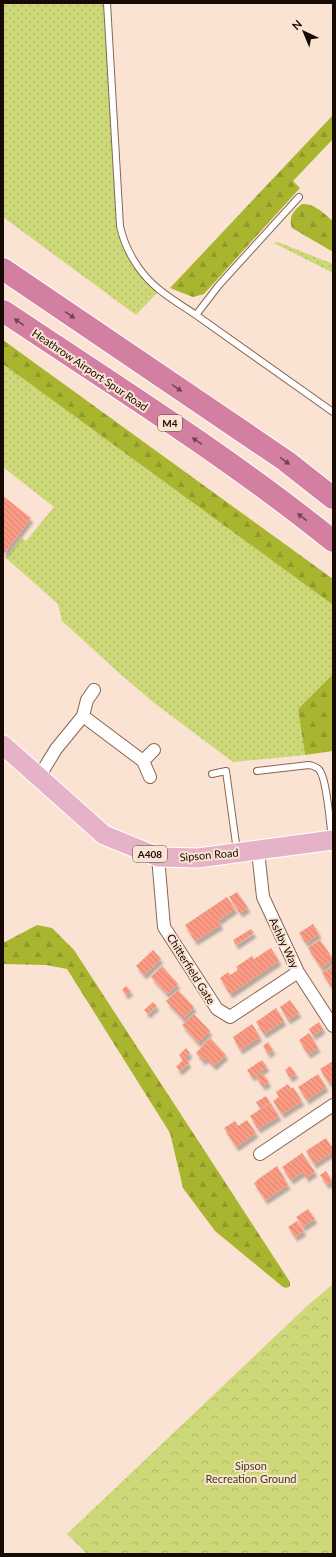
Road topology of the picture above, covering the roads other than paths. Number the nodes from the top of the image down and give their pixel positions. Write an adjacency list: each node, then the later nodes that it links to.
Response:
1 (107, 3): 5 (lane)
2 (299, 197): 5 (lane)
3 (3, 269): 7 (highway, one-way to 7)
4 (3, 311): 8 (highway, Heathrow Airport Spur Road / M4, one-way to 4)
5 (196, 315): 6 (lane)
6 (333, 412)
7 (333, 498)
8 (333, 541)
9 (94, 690): 10 (street)
10 (83, 716): 13 (street); 16 (street)
11 (4, 748): 16 (main road, Sipson Road / A408)
12 (154, 750): 13 (street)
13 (143, 762): 17 (street)
14 (258, 770): 18 (lane)
15 (212, 774): 20 (lane)
16 (38, 777): 21 (main road, Sipson Road / A408)
17 (150, 777)
18 (333, 840): 19 (main road, Sipson Road / A408)
19 (258, 851): 20 (main road, Sipson Road / A408); 22 (street, Ashby Way)
20 (238, 852): 21 (main road, Sipson Road / A408)
21 (158, 857): 22 (street, Chitterfield Gate)
22 (298, 972): 23 (street, Ashby Way)
23 (333, 1026)
24 (333, 1105): 25 (street)
25 (260, 1154)

